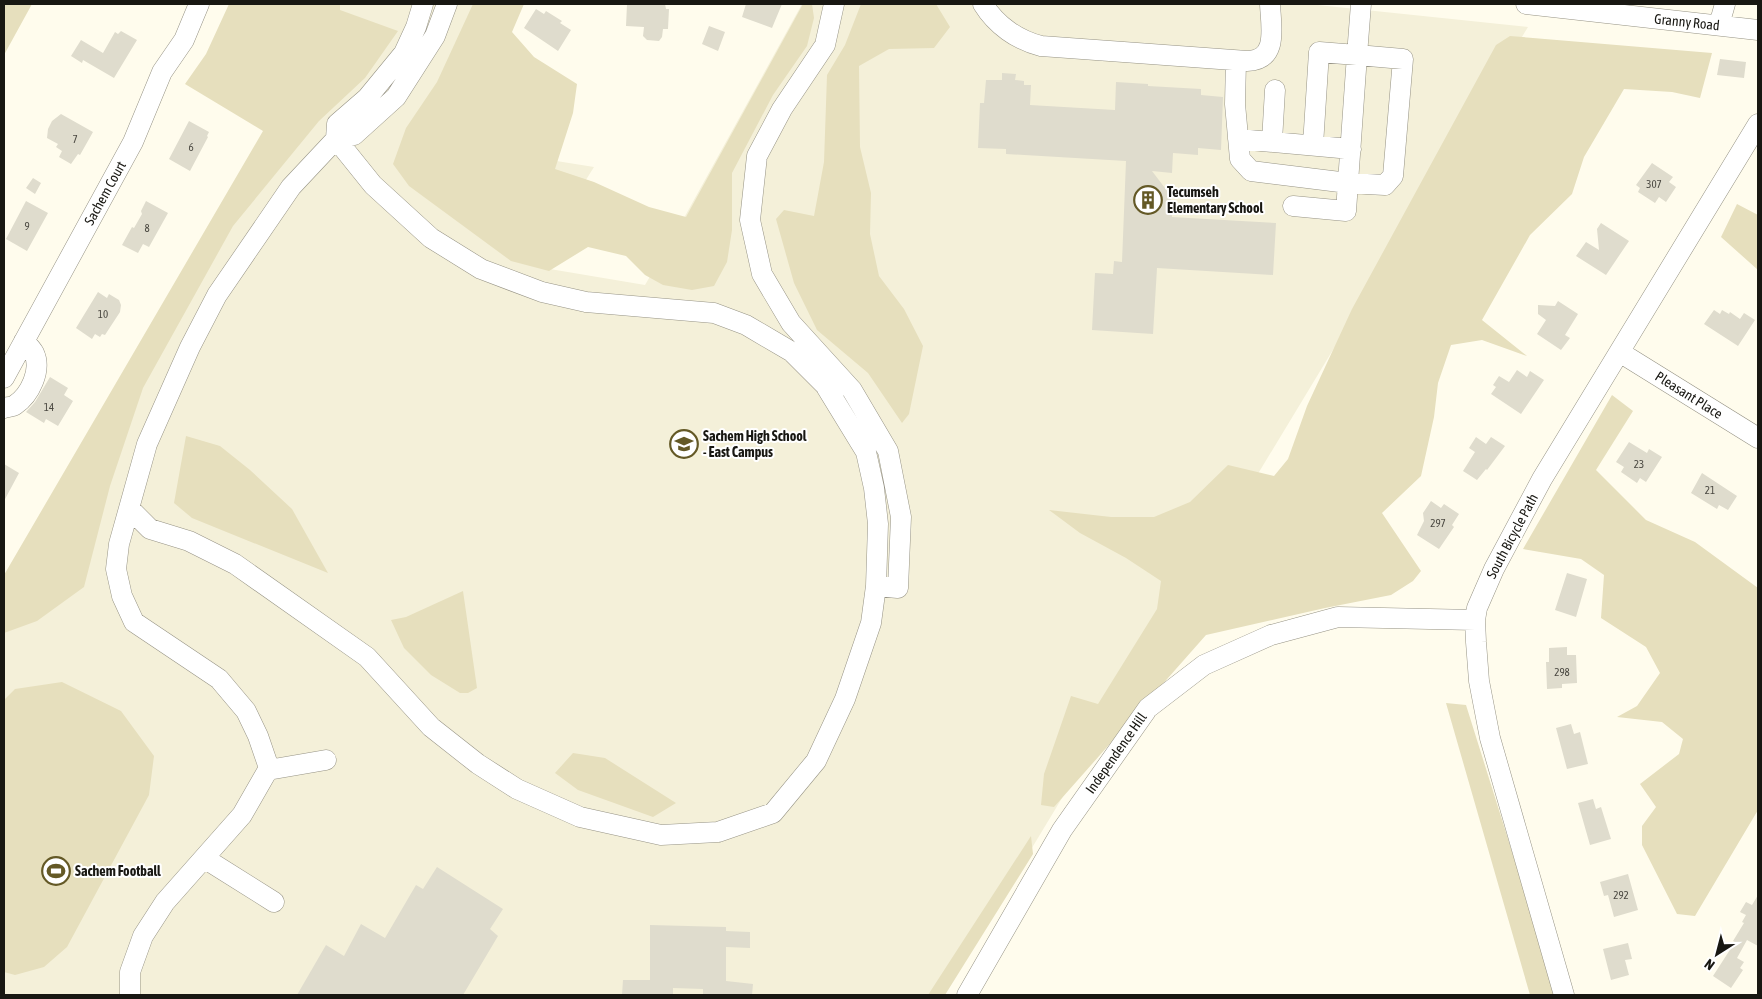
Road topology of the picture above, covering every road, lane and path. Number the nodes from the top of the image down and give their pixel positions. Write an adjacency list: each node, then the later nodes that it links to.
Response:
1 (198, 4): 23 (street, Sachem Court)
2 (423, 4): 16 (street)
3 (447, 4): 16 (street)
4 (834, 4): 29 (street)
5 (983, 4): 13 (street)
6 (1270, 4): 13 (street)
7 (1361, 4): 12 (street)
8 (1526, 4): 10 (street, Granny Road)
9 (1725, 4): 10 (street)
10 (1719, 25): 11 (street, Granny Road)
11 (1758, 30)
12 (1357, 55): 19 (street); 20 (street); 21 (street)
13 (1236, 60): 17 (street)
14 (1275, 90): 18 (street)
15 (1758, 124): 24 (street, South Bicycle Path)
16 (336, 139): 28 (street); 29 (street)
17 (1238, 139): 18 (street); 21 (street)
18 (1272, 142): 19 (street)
19 (1313, 145): 20 (street)
20 (1350, 148): 21 (street)
21 (1348, 183): 22 (street)
22 (1293, 206)
23 (24, 341): 25 (street, Sachem Court); 26 (street)
24 (1621, 353): 27 (street, Pleasant Place); 30 (street, South Bicycle Path)
25 (4, 378)
26 (4, 408)
27 (1758, 438)
28 (128, 508): 29 (street); 32 (street)
29 (876, 586)
30 (1475, 620): 36 (street, Independence Hill); 37 (street, South Bicycle Path)
31 (326, 760): 32 (street)
32 (268, 770): 33 (street)
33 (204, 858): 34 (street); 35 (street)
34 (274, 902)
35 (130, 995)
36 (967, 995)
37 (1564, 995)

